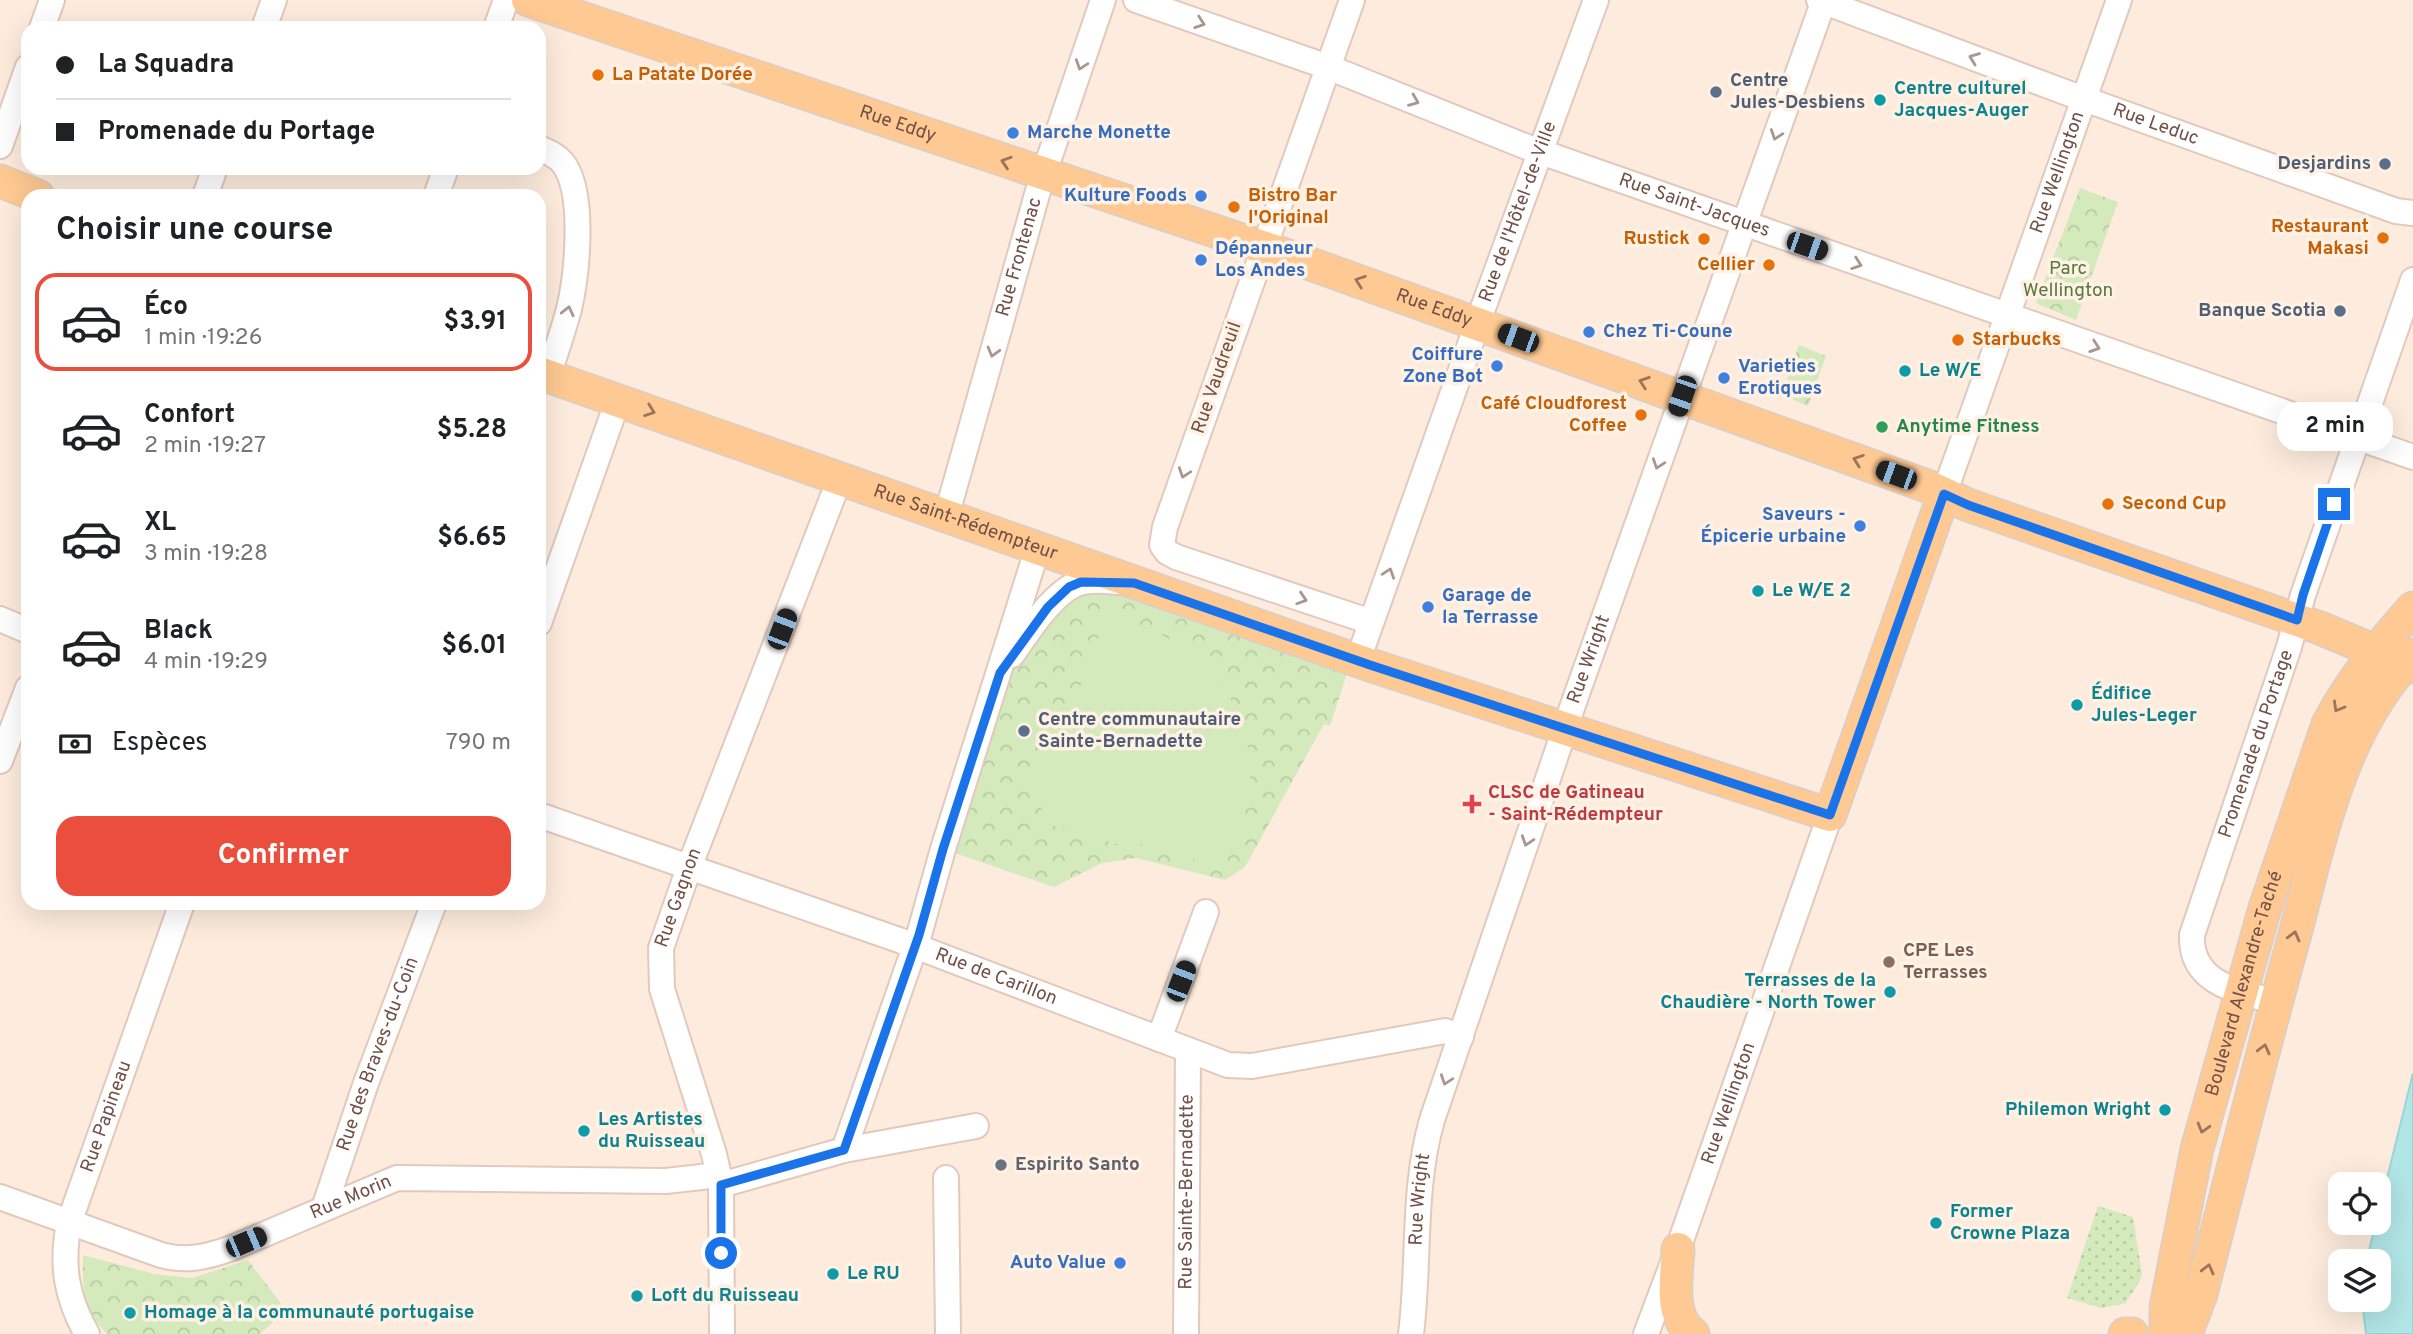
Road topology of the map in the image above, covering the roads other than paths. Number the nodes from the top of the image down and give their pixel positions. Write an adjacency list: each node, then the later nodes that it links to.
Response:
1 (51, 0): 11 (street)
2 (274, 0): 12 (street)
3 (506, 0): 13 (street)
4 (528, 0): 20 (main road, Rue Eddy, one-way to 4)
5 (1103, 0): 20 (street, Rue Frontenac, one-way to 20)
6 (1136, 0): 14 (street, Rue Saint-Jacques, one-way to 14)
7 (1352, 0): 14 (street, Rue Vaudreuil)
8 (1596, 0): 19 (street, Rue de l'Hôtel-de-Ville)
9 (1822, 0): 16 (street, Rue Leduc, one-way to 9); 24 (street, Rue Wright, one-way to 24)
10 (2119, 0): 16 (street, Rue Wellington)
11 (44, 21)
12 (266, 21)
13 (498, 21)
14 (1328, 67): 19 (street, Rue Saint-Jacques, one-way to 19); 25 (street, Rue Vaudreuil)
15 (21, 86): 17 (street)
16 (2084, 99): 23 (street, Rue Leduc); 27 (street, Rue Wellington)
17 (0, 146)
18 (546, 151): 29 (street, one-way to 18)
19 (1540, 151): 24 (street, Rue Saint-Jacques); 28 (street, Rue de l'Hôtel-de-Ville)
20 (1043, 174): 25 (main road, Rue Eddy); 37 (street, Rue Frontenac, one-way to 37)
21 (0, 181): 22 (main road)
22 (21, 189)
23 (2413, 213)
24 (1744, 224): 27 (street, Rue Saint-Jacques, one-way to 27); 31 (street, Rue Wright)
25 (1263, 247): 28 (main road, Rue Eddy, one-way to 25); 44 (street, Rue Vaudreuil, one-way to 44)
26 (2413, 280): 33 (street, Promenade du Portage)
27 (2006, 315): 33 (street, Rue Saint-Jacques, one-way to 33); 36 (street, Rue Wellington)
28 (1477, 323): 31 (main road, Rue Eddy, one-way to 28); 44 (street, Rue de l'Hôtel-de-Ville, one-way to 28)
29 (546, 369)
30 (546, 376): 32 (main road, Rue Saint-Rédempteur)
31 (1682, 396): 36 (main road, Rue Eddy, one-way to 31); 51 (street, Rue Wright, one-way to 51)
32 (618, 400): 35 (main road, Rue Saint-Rédempteur, one-way to 35); 40 (street)
33 (2357, 437): 34 (street, Rue Saint-Jacques); 43 (street, Promenade du Portage)
34 (2413, 457)
35 (840, 478): 37 (main road, Rue Saint-Rédempteur); 55 (street, Rue Gagnon)
36 (1944, 494): 43 (main road, Rue Eddy); 53 (main road, Rue Wellington)
37 (946, 517): 38 (main road, Rue Saint-Rédempteur)
38 (1037, 550): 39 (main road, Rue Saint-Rédempteur); 49 (street)
39 (1134, 583): 47 (main road, Rue Saint-Rédempteur); 49 (street)
40 (546, 603)
41 (2413, 608): 46 (main road, Boulevard Alexandre-Taché)
42 (0, 620): 45 (street)
43 (2297, 620): 46 (main road, Rue Eddy); 60 (street, Promenade du Portage)
44 (1371, 622): 47 (street, Rue de l'Hôtel-de-Ville)
45 (21, 628)
46 (2376, 650): 48 (main road, Rue Eddy); 60 (main road, Boulevard Alexandre-Taché, one-way to 60)
47 (1358, 660): 51 (main road, Rue Saint-Rédempteur)
48 (2410, 662): 61 (main road, Boulevard Alexandre-Taché, one-way to 48)
49 (1000, 673): 59 (street)
50 (21, 706): 52 (street)
51 (1566, 727): 53 (main road, Rue Saint-Rédempteur); 62 (street, Rue Wright, one-way to 62)
52 (0, 761)
53 (1830, 815): 72 (street, Rue Wellington)
54 (546, 817): 55 (street, Rue de Carillon)
55 (690, 865): 59 (street, Rue de Carillon); 68 (street, Rue Gagnon)
56 (180, 910): 71 (street, Rue Papineau)
57 (431, 910): 70 (street, Rue des Braves-du-Coin)
58 (1206, 912): 63 (street)
59 (915, 946): 63 (street, Rue de Carillon); 66 (street)
60 (2243, 992): 61 (street, Promenade du Portage); 82 (main road, Boulevard Alexandre-Taché, one-way to 82)
61 (2276, 1002): 83 (main road, Boulevard Alexandre-Taché, one-way to 61)
62 (1461, 1037): 64 (street, Rue de Carillon); 77 (street, Rue Wright, one-way to 77)
63 (1159, 1039): 64 (street, Rue de Carillon)
64 (1188, 1050): 76 (street, Rue Sainte-Bernadette)
65 (976, 1126): 66 (street, Rue Morin)
66 (844, 1150): 68 (street, Rue Morin)
67 (946, 1178): 75 (street)
68 (720, 1180): 70 (street, Rue Morin); 74 (street, Rue Gagnon)
69 (0, 1197): 71 (street, Rue Morin)
70 (324, 1208): 71 (street, Rue Morin)
71 (69, 1223): 73 (street, Rue Papineau)
72 (1678, 1249): 78 (street, Rue Wellington); 79 (main road)
73 (87, 1334)
74 (722, 1334)
75 (948, 1334)
76 (1186, 1334)
77 (1411, 1334)
78 (1646, 1334)
79 (1693, 1334)
80 (2125, 1334): 81 (main road)
81 (2132, 1334)
82 (2166, 1334)
83 (2186, 1334)

